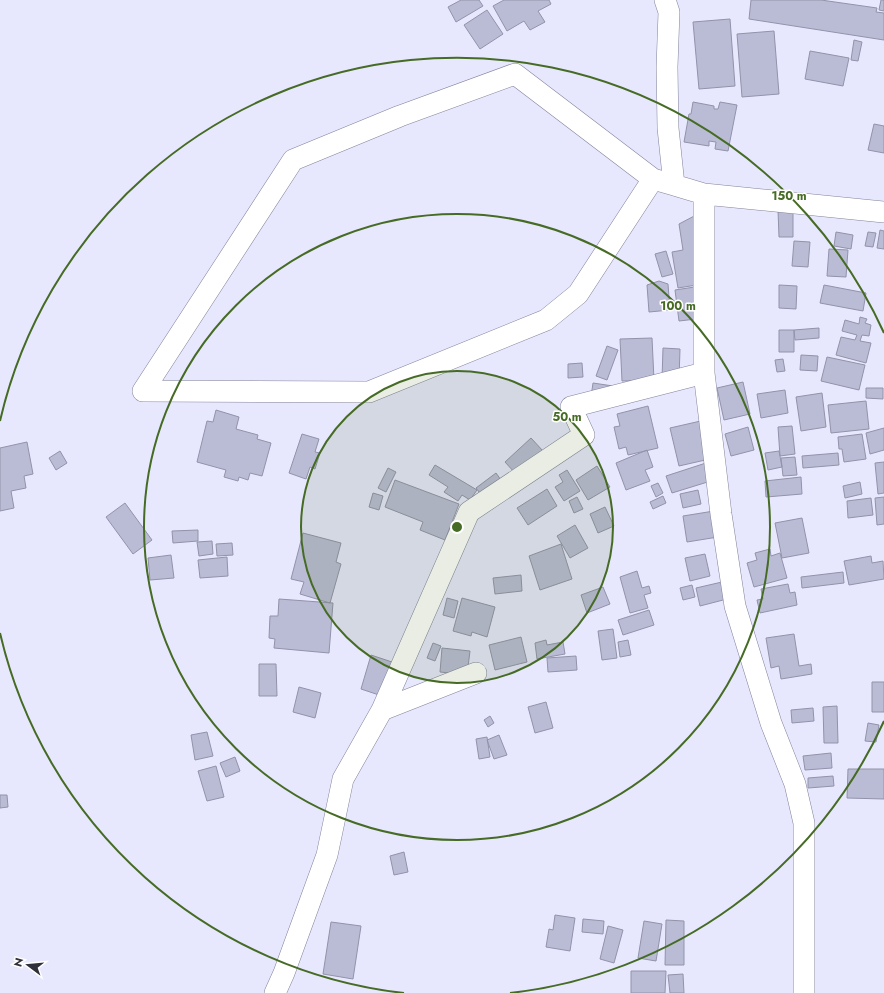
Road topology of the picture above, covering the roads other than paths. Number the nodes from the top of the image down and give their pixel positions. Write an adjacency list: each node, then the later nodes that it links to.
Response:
1 (666, 0): 3 (street)
2 (653, 179): 2 (street); 3 (street)
3 (674, 185): 4 (street)
4 (704, 194): 5 (street); 6 (street)
5 (884, 212)
6 (704, 373): 8 (street); 10 (street)
7 (476, 673): 8 (street)
8 (382, 710): 9 (street)
9 (275, 993)
10 (804, 993)

